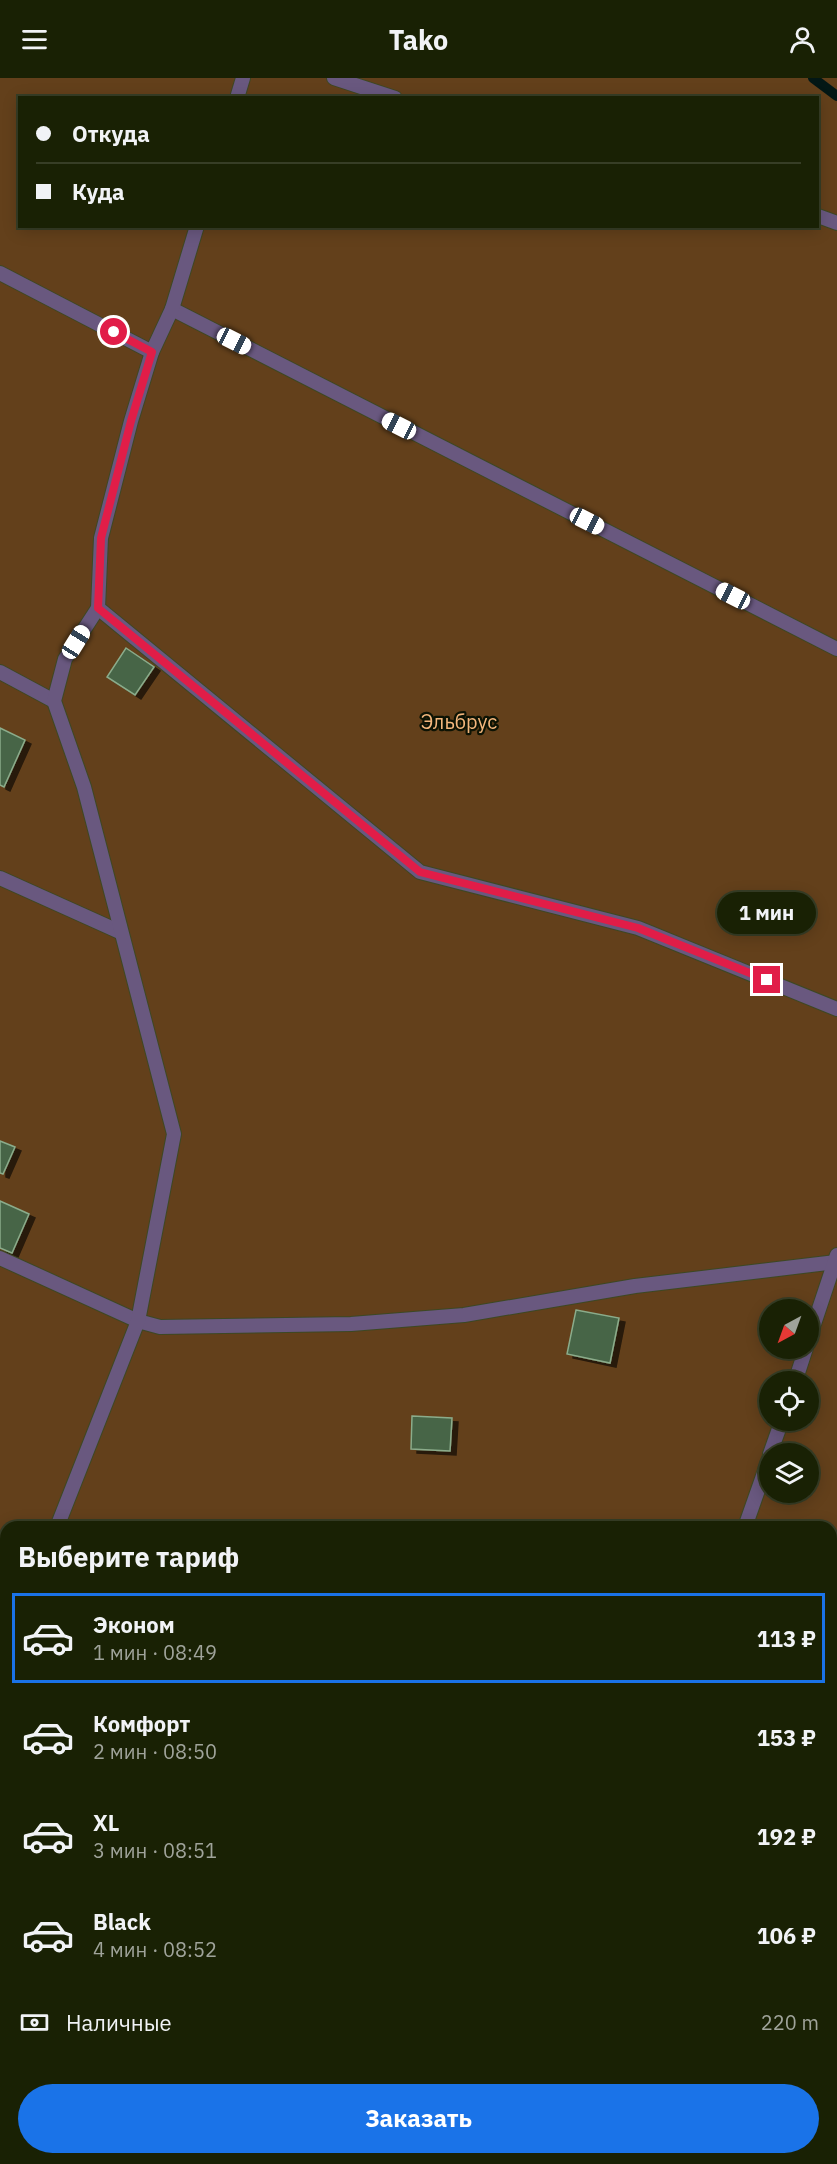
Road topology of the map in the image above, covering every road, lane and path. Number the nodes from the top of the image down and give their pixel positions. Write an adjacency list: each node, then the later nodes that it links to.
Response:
1 (243, 78): 3 (lane)
2 (334, 78): 4 (lane)
3 (238, 96)
4 (389, 96)
5 (819, 216): 6 (lane)
6 (837, 223)
7 (196, 228): 9 (lane)
8 (0, 273): 10 (lane)
9 (172, 309): 10 (lane); 12 (lane)
10 (152, 352): 11 (lane)
11 (98, 608): 14 (lane); 17 (lane)
12 (837, 649)
13 (0, 672): 14 (lane)
14 (54, 701): 16 (lane)
15 (0, 878): 16 (lane)
16 (120, 932): 21 (lane)
17 (837, 1009)
18 (0, 1258): 21 (lane)
19 (836, 1258): 20 (lane); 21 (lane)
20 (819, 1309)
21 (138, 1321): 23 (lane)
22 (759, 1488): 24 (lane)
23 (59, 1521)
24 (748, 1521)

